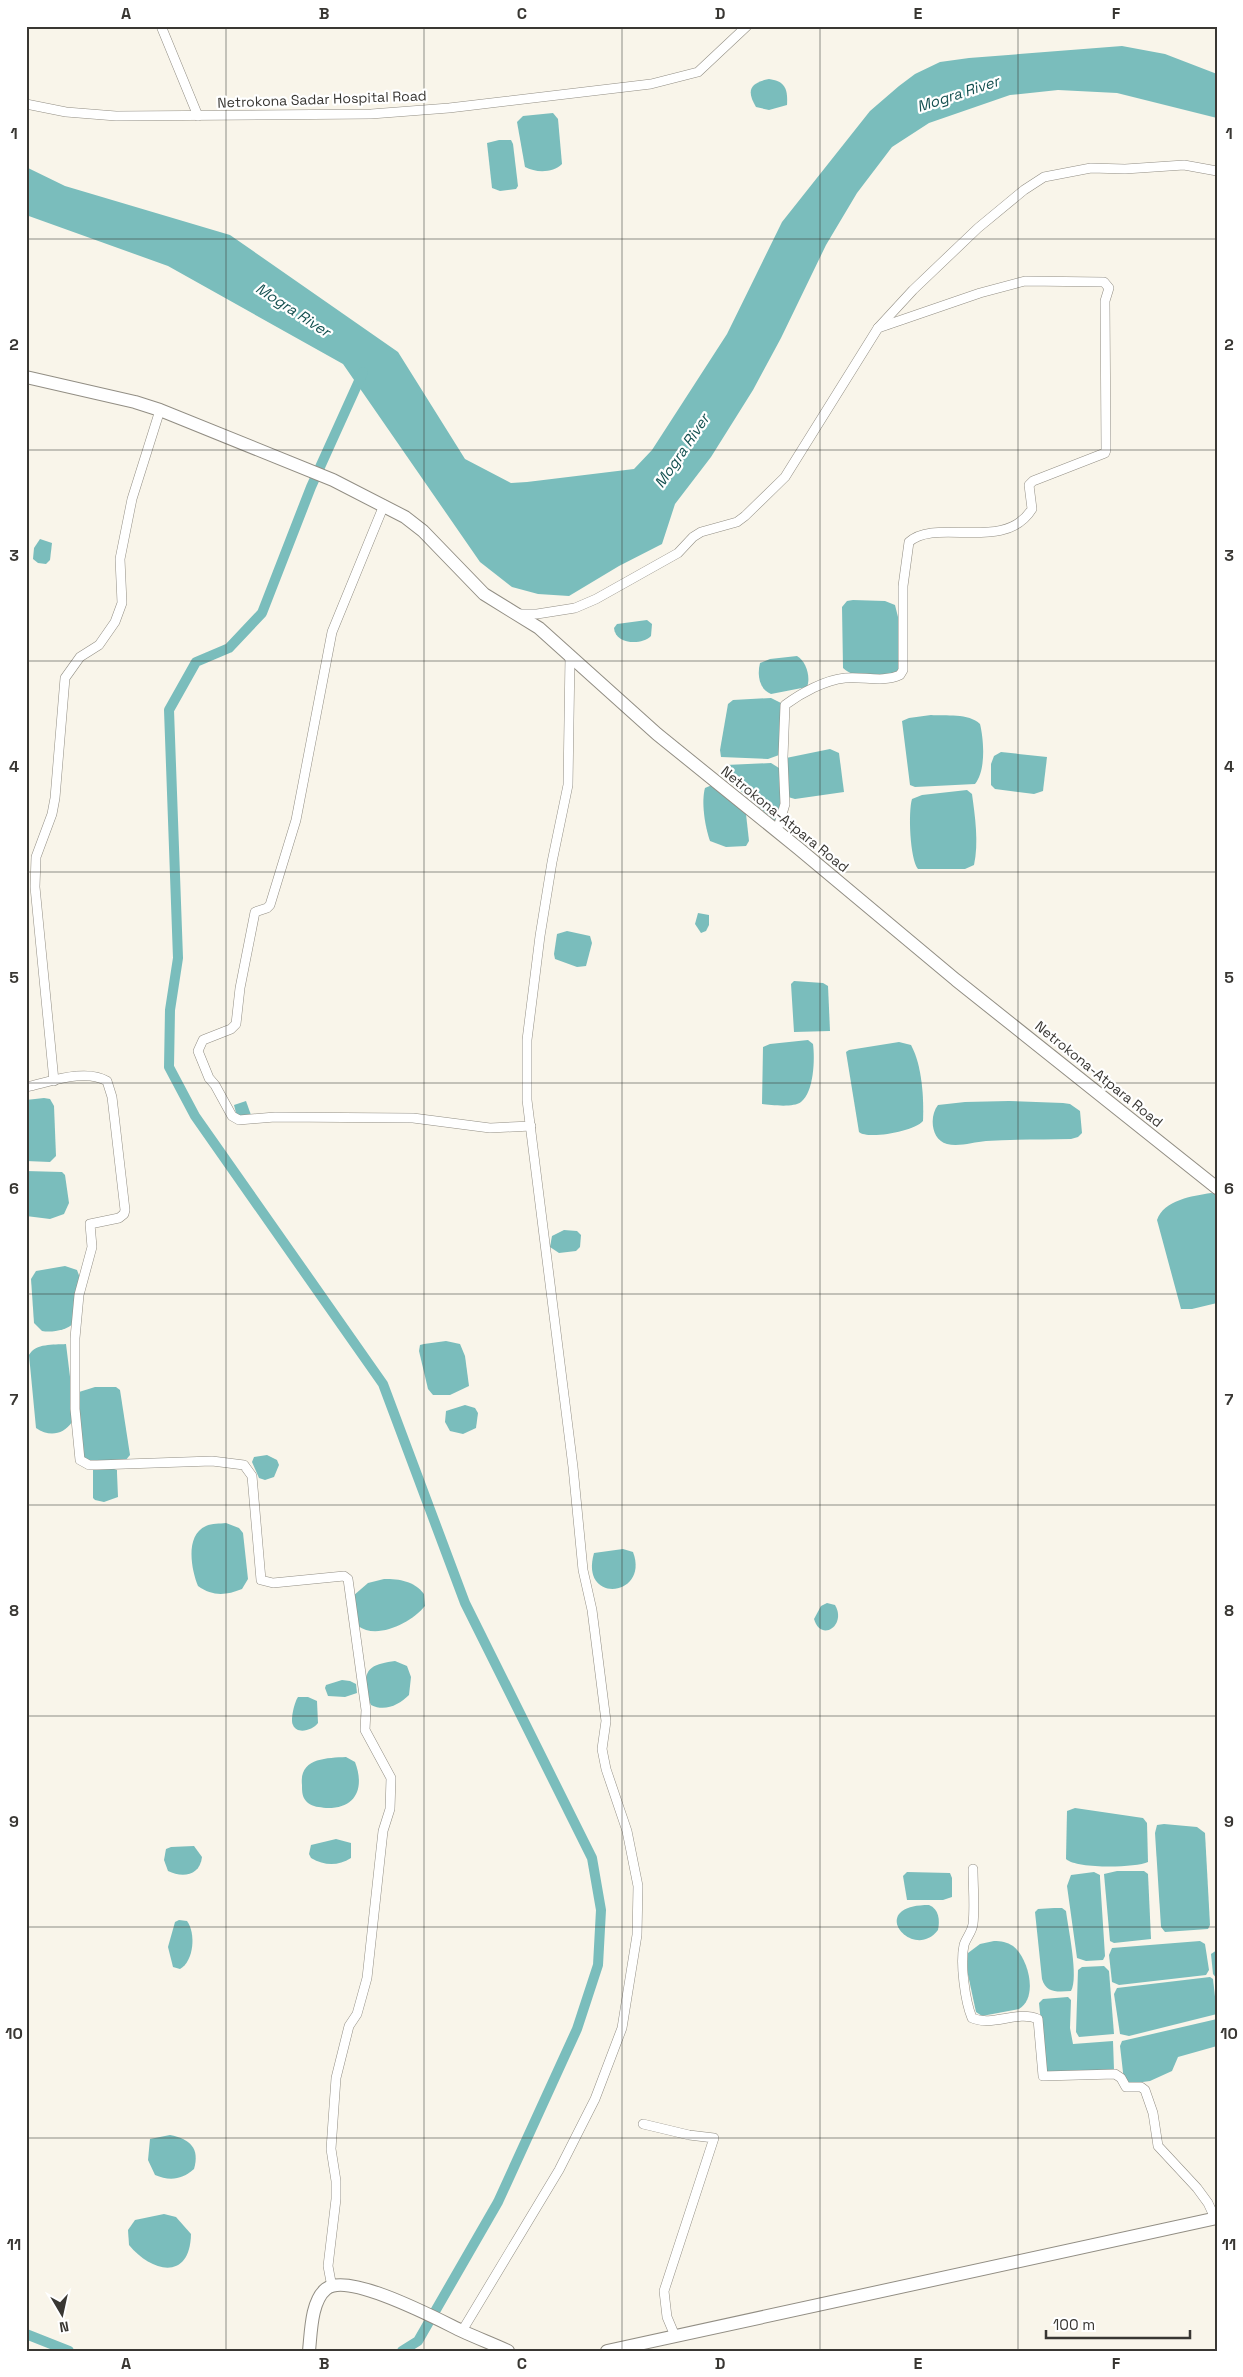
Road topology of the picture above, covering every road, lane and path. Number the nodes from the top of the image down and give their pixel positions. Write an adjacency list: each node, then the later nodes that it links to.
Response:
1 (161, 26): 4 (street)
2 (747, 26): 4 (street, Netrokona Sadar Hospital Road)
3 (26, 104): 4 (street, Netrokona Sadar Hospital Road)
4 (198, 116)
5 (1217, 171): 6 (street)
6 (878, 328): 10 (street); 12 (street)
7 (26, 377): 8 (street, Netrokona-Atpara Road)
8 (160, 410): 9 (street, Netrokona-Atpara Road); 13 (street)
9 (384, 505): 10 (street, Netrokona-Atpara Road); 15 (street)
10 (518, 614): 11 (street, Netrokona-Atpara Road)
11 (570, 656): 12 (street, Netrokona-Atpara Road); 15 (street)
12 (777, 831): 16 (street, Netrokona-Atpara Road)
13 (54, 1081): 14 (street); 20 (street)
14 (26, 1087)
15 (531, 1126): 21 (street)
16 (1217, 1188)
17 (973, 1869): 19 (street)
18 (642, 2124): 22 (street)
19 (1216, 2218): 22 (street)
20 (334, 2285): 21 (street); 23 (street)
21 (462, 2331): 24 (street)
22 (675, 2336): 25 (street)
23 (309, 2351)
24 (508, 2351)
25 (607, 2351)

